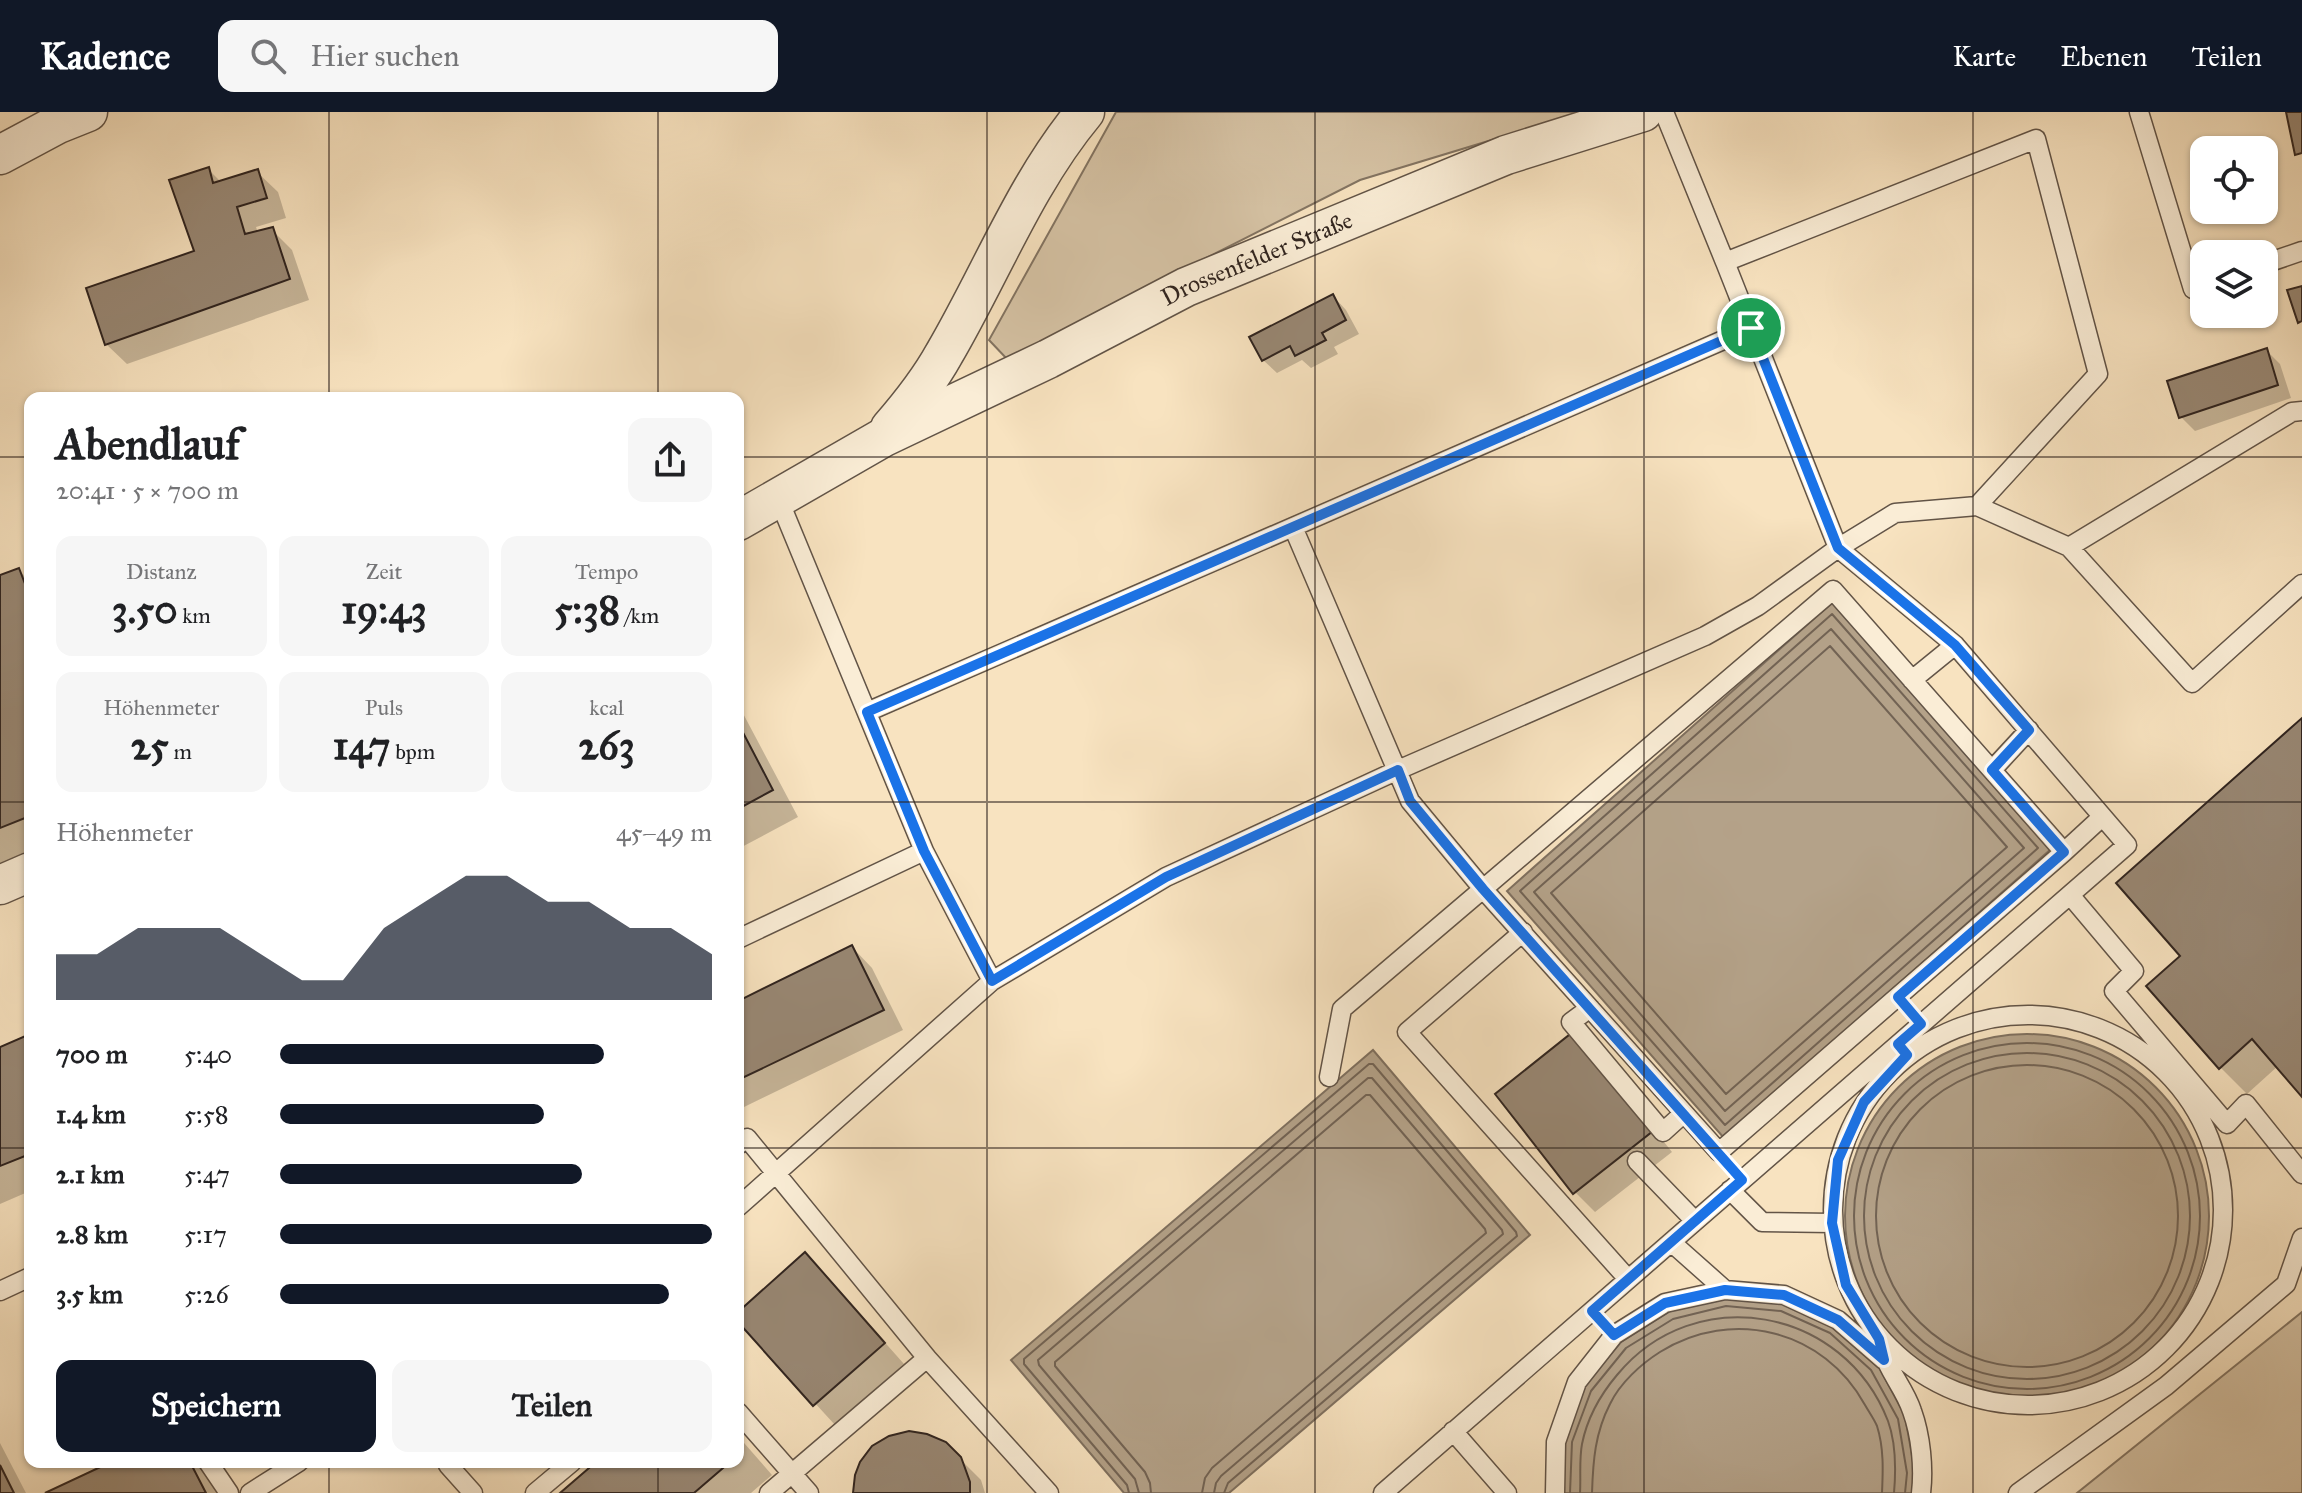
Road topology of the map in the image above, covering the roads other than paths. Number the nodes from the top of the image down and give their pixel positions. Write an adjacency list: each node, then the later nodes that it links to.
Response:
1 (88, 112): 6 (street)
2 (1085, 112): 13 (street, Drossenfelder Straße)
3 (1643, 112): 13 (street, Drossenfelder Straße)
4 (1664, 112): 9 (lane)
5 (2139, 112): 10 (lane)
6 (0, 155)
7 (2302, 251): 8 (lane)
8 (2278, 259)
9 (1725, 262): 11 (lane); 15 (lane)
10 (2190, 279)
11 (1751, 328): 17 (lane); 19 (lane)
12 (2299, 415): 18 (lane)
13 (884, 437): 14 (street, Drossenfelder Straße)
14 (779, 500): 16 (street, Drossenfelder Straße); 23 (lane)
15 (1977, 506): 18 (lane); 19 (lane)
16 (744, 518)
17 (1293, 527): 23 (lane); 25 (lane)
18 (2069, 547): 20 (lane)
19 (1838, 548): 21 (lane); 25 (lane)
20 (2302, 584)
21 (1955, 645): 22 (lane); 24 (lane)
22 (1912, 680): 26 (lane); 32 (lane)
23 (867, 712): 28 (lane)
24 (2029, 730): 26 (lane); 27 (lane)
25 (1398, 770): 32 (lane); 36 (lane)
26 (1992, 770): 29 (lane)
27 (2102, 817): 29 (lane); 33 (lane)
28 (924, 851): 35 (lane); 36 (lane)
29 (2064, 852): 37 (lane)
30 (24, 875): 31 (street)
31 (0, 885)
32 (1483, 889): 34 (lane); 41 (lane)
33 (2070, 895): 39 (lane); 42 (lane)
34 (1523, 932): 38 (lane); 55 (lane)
35 (744, 936)
36 (992, 981): 47 (lane)
37 (1898, 997): 39 (lane); 45 (lane)
38 (1590, 1008): 43 (lane); 43 (lane)
39 (1921, 1024): 40 (lane)
40 (1902, 1050): 42 (lane); 49 (lane); 52 (lane)
41 (1329, 1077)
42 (2192, 1091): 48 (lane); 64 (lane)
43 (1684, 1113): 45 (lane)
44 (744, 1140): 47 (lane)
45 (1719, 1152): 49 (lane)
46 (1637, 1161): 51 (lane)
47 (775, 1174): 50 (lane); 62 (lane)
48 (2302, 1174)
49 (1736, 1185): 51 (lane); 52 (lane)
50 (744, 1202)
51 (1695, 1221): 54 (lane)
52 (1832, 1223): 61 (lane)
53 (2302, 1238): 65 (lane)
54 (1671, 1242): 55 (lane); 57 (lane)
55 (1628, 1279): 59 (lane)
56 (24, 1281): 58 (lane)
57 (1725, 1290): 60 (lane); 63 (lane)
58 (0, 1291)
59 (1592, 1311): 60 (lane); 67 (lane)
60 (1614, 1335): 82 (lane)
61 (1879, 1339): 63 (lane); 64 (lane)
62 (927, 1358): 72 (lane); 79 (lane)
63 (1884, 1360): 83 (lane)
64 (2148, 1363): 65 (lane)
65 (2166, 1386): 84 (lane)
66 (744, 1419): 72 (lane)
67 (1453, 1431): 80 (lane); 81 (lane)
68 (212, 1468): 73 (lane)
69 (290, 1468): 74 (lane)
70 (451, 1468): 75 (lane)
71 (565, 1468): 76 (lane)
72 (792, 1473): 77 (lane); 78 (lane)
73 (229, 1493)
74 (250, 1493)
75 (473, 1493)
76 (535, 1493)
77 (769, 1493)
78 (809, 1493)
79 (1049, 1493)
80 (1383, 1493)
81 (1507, 1493)
82 (1555, 1493)
83 (1921, 1493)
84 (2018, 1493)

